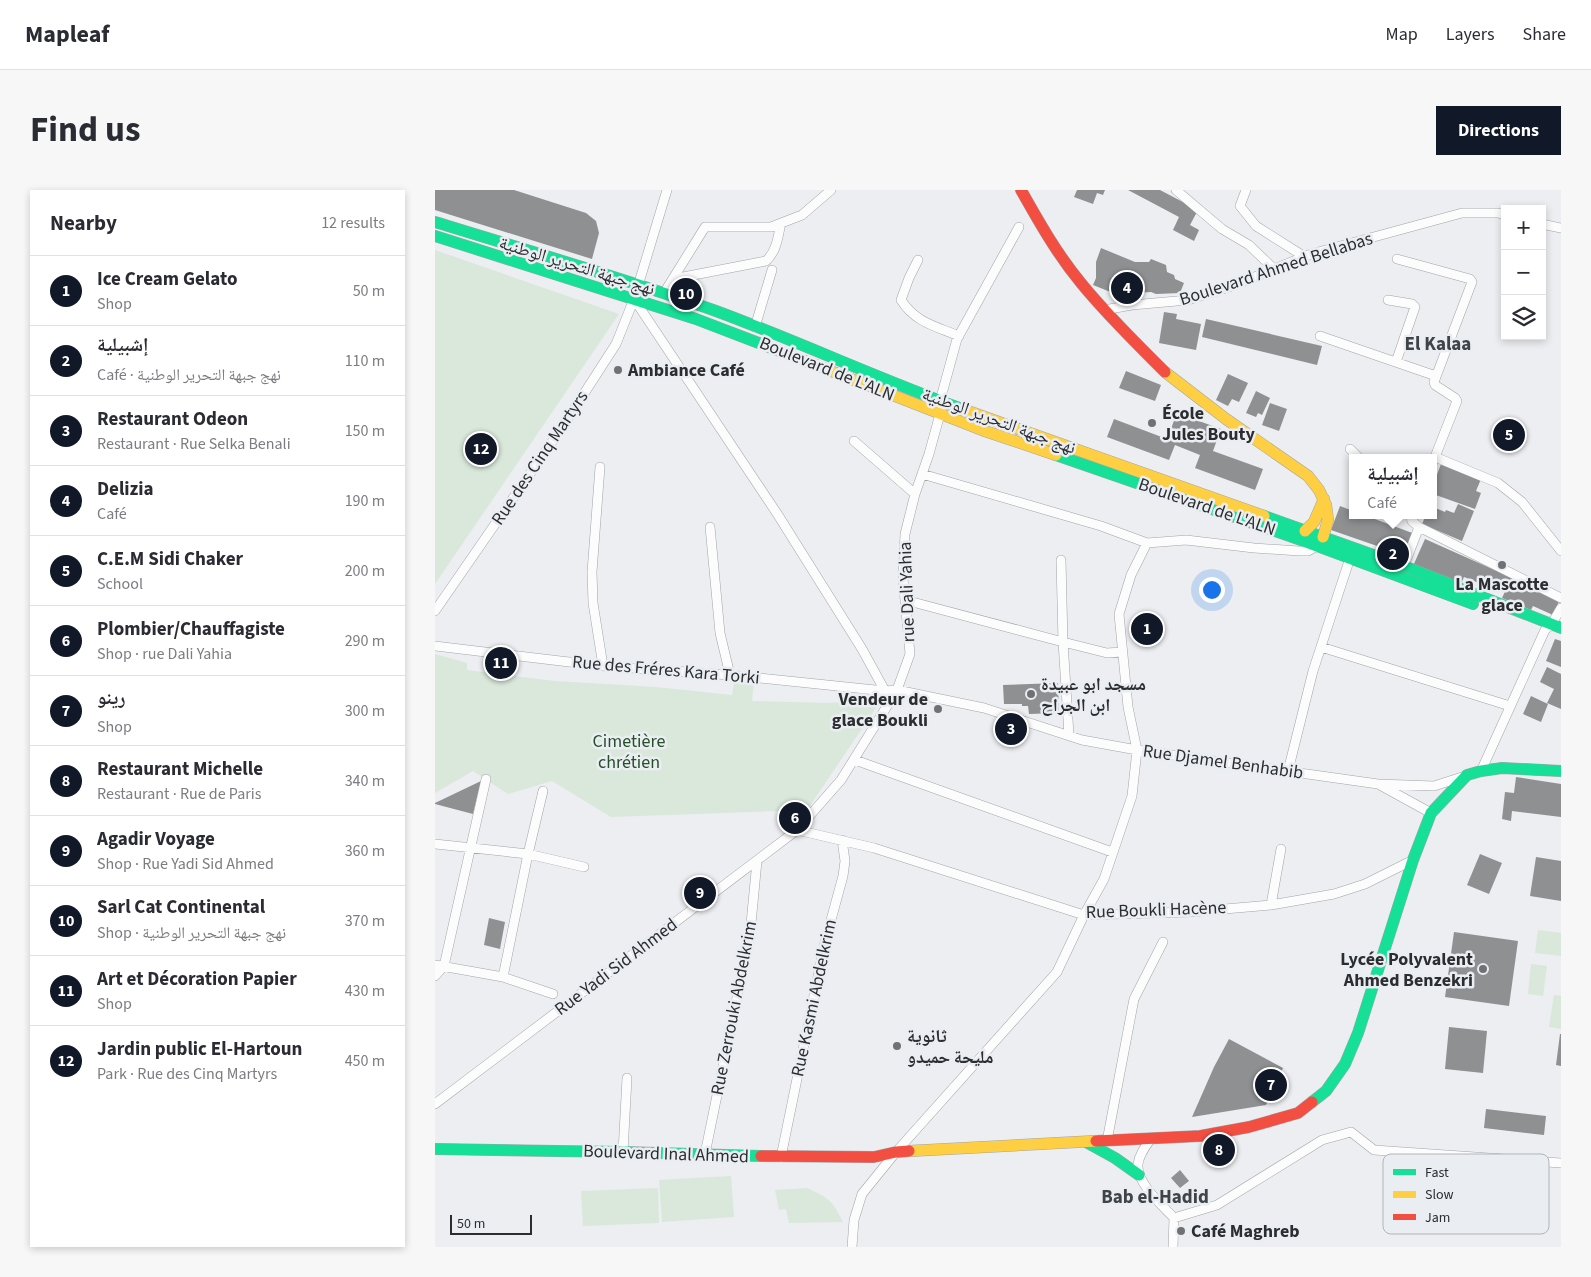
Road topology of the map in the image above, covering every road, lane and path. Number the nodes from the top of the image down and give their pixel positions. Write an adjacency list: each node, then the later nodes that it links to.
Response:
1 (667, 190): 19 (street, Rue des Cinq Martyrs)
2 (831, 190): 8 (street)
3 (1021, 190): 23 (main road)
4 (1176, 190): 17 (street)
5 (1246, 190): 13 (street)
6 (1501, 214): 13 (street, Boulevard Ahmed Bellabas)
7 (435, 222): 19 (main road, نهج جبهة التحرير الوطنية)
8 (781, 223): 18 (street); 18 (street)
9 (1546, 225): 11 (street)
10 (1019, 226): 25 (street, rue Dali Yahia)
11 (1561, 228)
12 (435, 236): 21 (main road, Boulevard de L'ALN)
13 (1305, 257): 17 (street, Boulevard Ahmed Bellabas)
14 (1397, 259): 28 (street)
15 (918, 260): 25 (street)
16 (772, 270): 24 (street)
17 (1275, 270): 23 (street, Boulevard Ahmed Bellabas)
18 (673, 280): 20 (street)
19 (638, 285): 20 (main road, نهج جبهة التحرير الوطنية); 21 (street, Rue des Cinq Martyrs)
20 (664, 293): 24 (main road, نهج جبهة التحرير الوطنية)
21 (634, 298): 30 (main road, Boulevard de L'ALN); 54 (street, Rue des Cinq Martyrs); 64 (street)
22 (1388, 300): 27 (street)
23 (1104, 310): 39 (main road)
24 (755, 327): 29 (main road, نهج جبهة التحرير الوطنية)
25 (959, 336): 29 (street, rue Dali Yahia)
26 (1320, 336): 27 (street)
27 (1396, 362): 28 (street)
28 (1436, 376): 34 (street)
29 (940, 400): 30 (street, rue Dali Yahia); 43 (main road, نهج جبهة التحرير الوطنية)
30 (940, 414): 37 (street, rue Dali Yahia); 43 (main road, Boulevard de L'ALN)
31 (854, 441): 38 (street)
32 (1350, 449): 33 (street)
33 (1355, 454)
34 (1436, 454)
35 (1437, 460): 47 (street)
36 (600, 467): 61 (street)
37 (922, 474): 38 (street, rue Dali Yahia); 44 (street)
38 (915, 494): 52 (street, rue Dali Yahia)
39 (1324, 499): 43 (main road); 45 (main road)
40 (1411, 519): 42 (street)
41 (710, 527): 62 (street)
42 (1419, 527): 50 (street); 51 (street)
43 (1303, 535): 45 (main road, نهج جبهة التحرير الوطنية); 46 (street)
44 (1147, 542): 46 (street); 60 (street)
45 (1321, 542): 46 (street); 48 (main road, نهج جبهة التحرير الوطنية); 50 (main road, نهج جبهة التحرير الوطنية)
46 (1255, 548)
47 (1561, 551)
48 (1349, 558): 55 (main road, نهج جبهة التحرير الوطنية); 59 (street)
49 (1061, 560): 57 (street)
50 (1404, 566): 55 (main road, نهج جبهة التحرير الوطنية)
51 (1561, 598)
52 (905, 600): 57 (street); 63 (street, rue Dali Yahia)
53 (1561, 608): 55 (street)
54 (435, 610)
55 (1552, 628): 56 (main road, نهج جبهة التحرير الوطنية); 65 (street)
56 (1561, 636)
57 (1063, 642): 60 (street); 66 (street)
58 (435, 646): 61 (street, Rue des Fréres Kara Torki)
59 (1321, 648): 65 (street); 69 (street)
60 (1122, 652): 67 (street)
61 (603, 666): 62 (street, Rue des Fréres Kara Torki)
62 (731, 674): 64 (street, Rue des Fréres Kara Torki)
63 (897, 690): 64 (street, Rue des Fréres Kara Torki); 66 (street, Rue Djamel Benhabib); 68 (street, rue Dali Yahia)
64 (885, 691)
65 (1510, 706): 70 (street)
66 (1069, 734): 67 (street, Rue Djamel Benhabib)
67 (1137, 750): 69 (street, Rue Djamel Benhabib); 82 (street)
68 (855, 760): 77 (street, rue Dali Yahia); 82 (street)
69 (1288, 771): 74 (street, Rue Djamel Benhabib)
70 (1481, 771): 71 (main road); 72 (main road)
71 (1561, 771)
72 (1467, 775): 74 (street); 76 (main road)
73 (486, 779): 80 (street)
74 (1378, 784): 76 (street)
75 (543, 791): 83 (street)
76 (1431, 812): 84 (main road, Boulevard Inal Ahmed)
77 (797, 830): 78 (street, Rue Boukli Hacène); 85 (street, Rue Yadi Sid Ahmed)
78 (842, 840): 88 (street, Rue Boukli Hacène); 104 (street, Rue Kasmi Abdelkrim)
79 (435, 844): 80 (street)
80 (469, 848): 83 (street); 90 (street)
81 (1281, 849): 87 (street)
82 (1112, 852): 88 (street)
83 (528, 854): 86 (street); 92 (street)
84 (1413, 860): 87 (street, Rue Boukli Hacène); 96 (main road, Boulevard Inal Ahmed)
85 (757, 861): 95 (street, Rue Yadi Sid Ahmed); 102 (street, Rue Zerrouki Abdelkrim)
86 (584, 866)
87 (1271, 904): 88 (street, Rue Boukli Hacène)
88 (1084, 915): 101 (street)
89 (1163, 942): 97 (street)
90 (439, 965): 91 (street); 92 (street)
91 (435, 976)
92 (503, 977): 93 (street)
93 (553, 994)
94 (627, 1078): 100 (street)
95 (435, 1104)
96 (1150, 1140): 97 (main road, Boulevard Inal Ahmed); 105 (street)
97 (1107, 1141): 98 (main road, Boulevard Inal Ahmed)
98 (1085, 1142): 101 (main road, Boulevard Inal Ahmed); 105 (main road)
99 (435, 1149): 100 (main road, Boulevard Inal Ahmed)
100 (623, 1152): 102 (main road, Boulevard Inal Ahmed)
101 (896, 1152): 104 (main road, Boulevard Inal Ahmed); 107 (street)
102 (705, 1154): 104 (main road, Boulevard Inal Ahmed)
103 (1432, 1154): 106 (street)
104 (781, 1157)
105 (1139, 1175): 106 (street)
106 (1174, 1218): 108 (street)
107 (851, 1247)
108 (1173, 1247)

